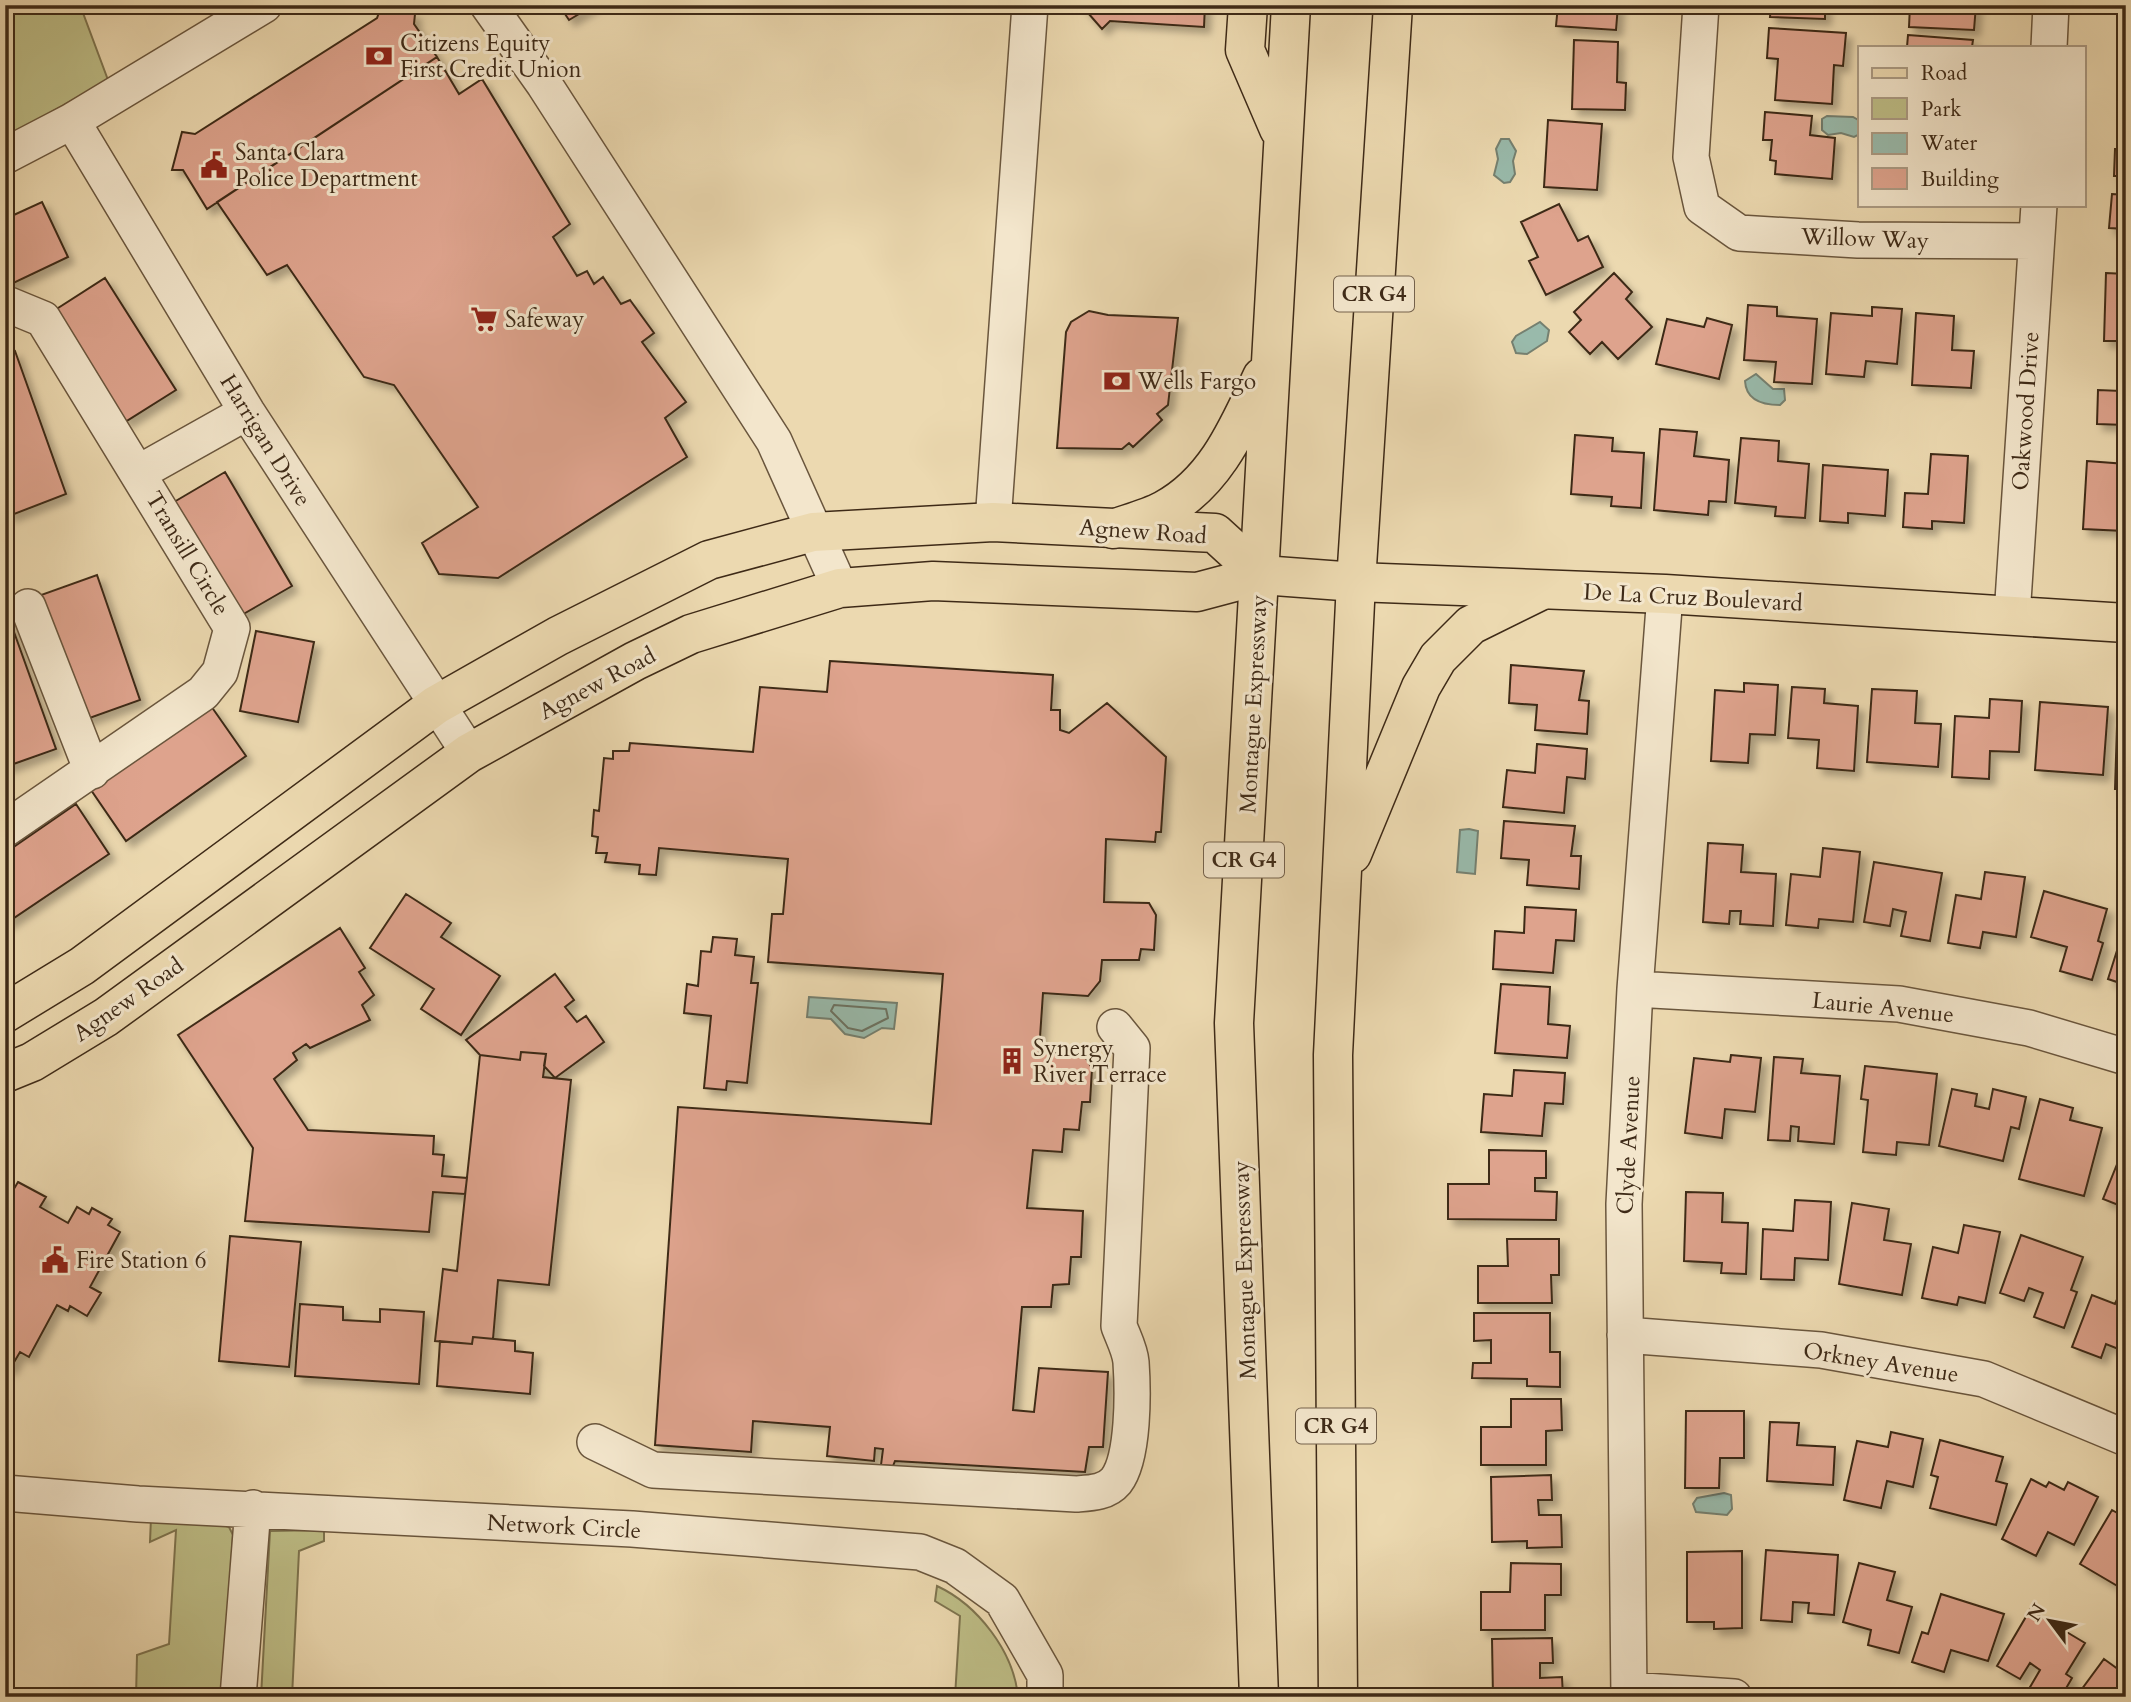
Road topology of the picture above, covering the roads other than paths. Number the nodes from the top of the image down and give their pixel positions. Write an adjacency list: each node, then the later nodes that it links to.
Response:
1 (264, 5): 10 (street)
2 (488, 5): 21 (street)
3 (1030, 5): 19 (street)
4 (1248, 5): 11 (main road)
5 (1291, 5): 11 (main road, Montague Expressway / CR G4)
6 (1393, 5): 23 (main road, CR G4)
7 (1701, 5): 14 (street, Willow Way)
8 (2051, 5): 9 (street)
9 (2049, 46)
10 (72, 121): 12 (street); 17 (street, Harrigan Drive)
11 (1282, 135): 16 (main road, Montague Expressway / CR G4)
12 (5, 156)
13 (2039, 206): 14 (street, Oakwood Drive)
14 (2036, 241): 28 (street, Oakwood Drive)
15 (5, 307): 18 (street, Transill Circle)
16 (1270, 359): 20 (main road); 22 (main road, Montague Expressway / CR G4)
17 (247, 412): 18 (street); 30 (street, Harrigan Drive)
18 (139, 472): 32 (street, Transill Circle)
19 (993, 522): 20 (main road, Agnew Road); 21 (main road, Agnew Road)
20 (1113, 529): 22 (main road, Agnew Road)
21 (813, 532): 24 (street); 30 (main road, Agnew Road)
22 (1261, 575): 23 (main road, De La Cruz Boulevard); 24 (main road, Agnew Road); 48 (main road, Montague Expressway / CR G4)
23 (1356, 582): 25 (main road, De La Cruz Boulevard); 34 (main road, CR G4)
24 (840, 588): 31 (main road, Agnew Road)
25 (1542, 590): 26 (main road, De La Cruz Boulevard); 34 (main road)
26 (1665, 594): 28 (main road, De La Cruz Boulevard); 35 (street, Clyde Avenue)
27 (28, 607): 32 (street)
28 (2012, 616): 29 (main road, De La Cruz Boulevard)
29 (2126, 623)
30 (436, 705): 31 (street, Harrigan Drive); 36 (main road, Agnew Road)
31 (469, 753): 39 (main road, Agnew Road)
32 (92, 771): 33 (street, Transill Circle)
33 (5, 830)
34 (1342, 879): 49 (main road, CR G4)
35 (1635, 989): 38 (street, Laurie Avenue); 40 (street, Clyde Avenue)
36 (5, 1013)
37 (1115, 1027): 42 (street)
38 (2126, 1057)
39 (5, 1073)
40 (1625, 1335): 41 (street, Orkney Avenue); 45 (street, Clyde Avenue)
41 (2126, 1438)
42 (595, 1442)
43 (5, 1493): 44 (street, Network Circle)
44 (253, 1508): 46 (street); 47 (street, Network Circle)
45 (1629, 1693): 50 (street)
46 (238, 1697)
47 (1045, 1697)
48 (1259, 1697)
49 (1338, 1697)
50 (1734, 1697)

